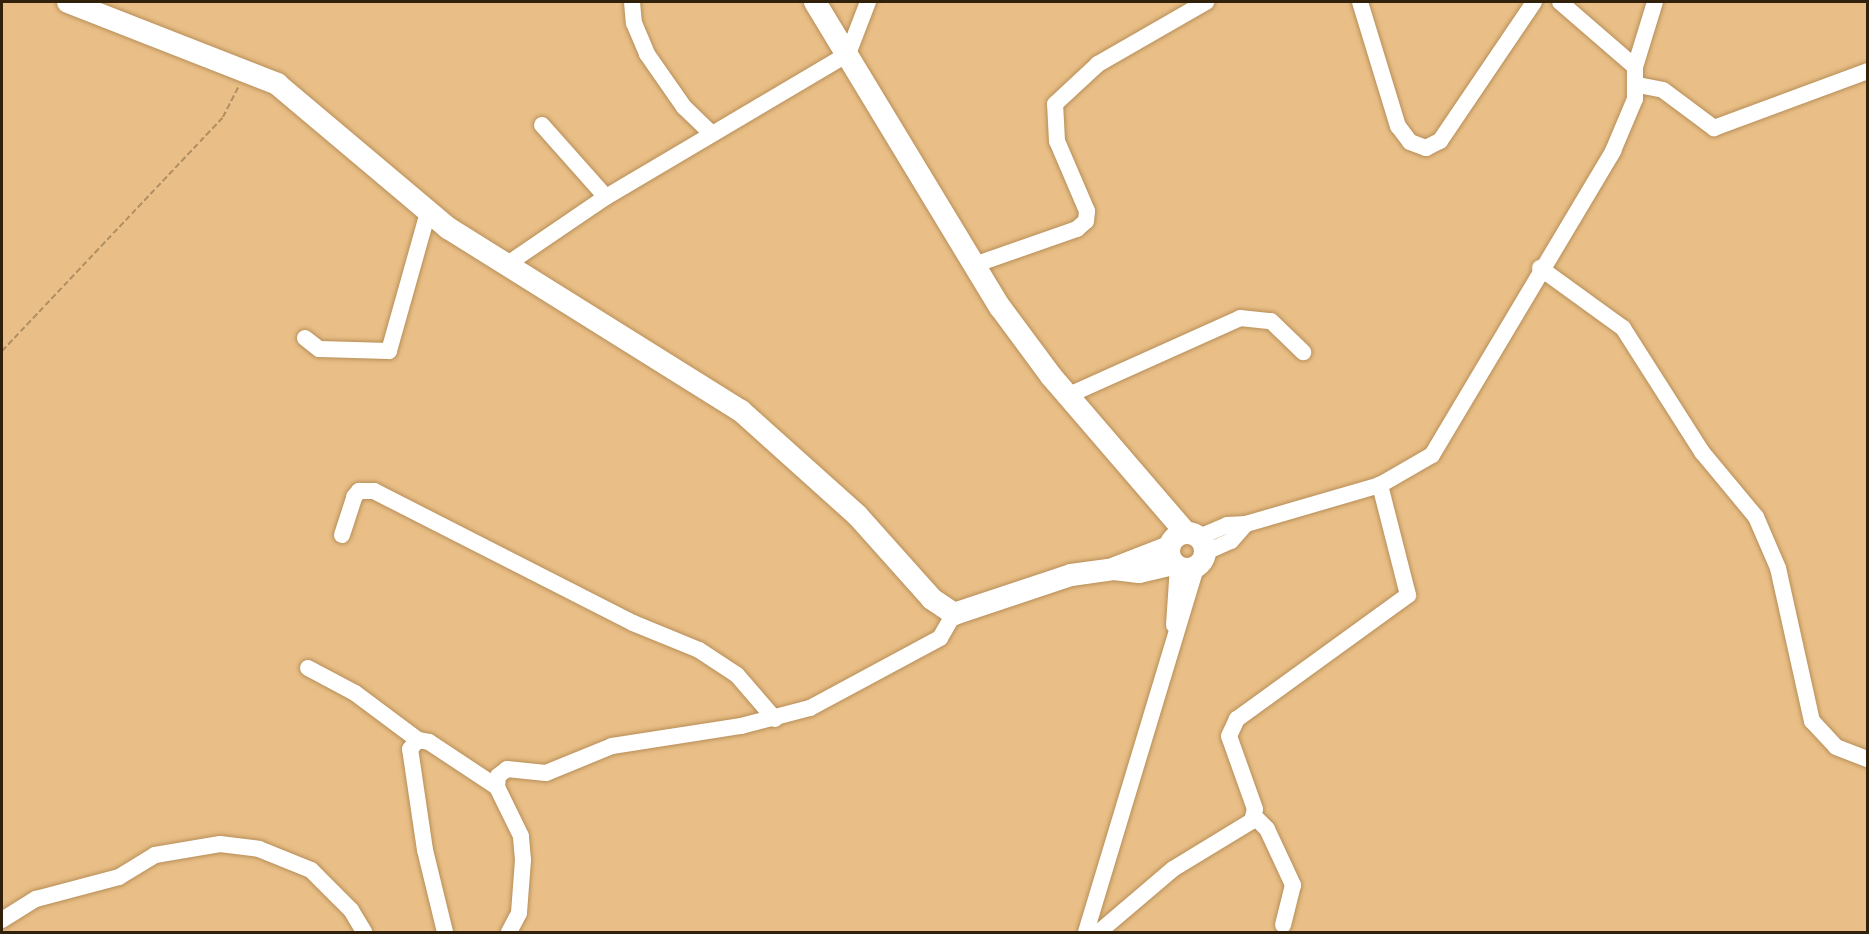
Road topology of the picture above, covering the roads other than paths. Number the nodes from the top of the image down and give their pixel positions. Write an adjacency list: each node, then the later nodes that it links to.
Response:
1 (68, 2): 17 (street)
2 (632, 2): 15 (street)
3 (815, 2): 10 (street)
4 (868, 2): 10 (street)
5 (1206, 2): 19 (street)
6 (1360, 2): 7 (street)
7 (1534, 2)
8 (1560, 2): 11 (street)
9 (1655, 2): 11 (street)
10 (848, 54): 15 (street); 19 (street)
11 (1635, 67): 13 (street)
12 (1868, 72): 13 (street)
13 (1638, 85): 20 (street)
14 (542, 125): 16 (street)
15 (711, 133): 16 (street)
16 (606, 197): 18 (street)
17 (428, 212): 18 (street); 21 (street)
18 (506, 265): 27 (street)
19 (974, 265): 23 (street)
20 (1540, 268): 24 (street); 31 (street)
21 (305, 338)
22 (1303, 352): 23 (street)
23 (1069, 395): 26 (street)
24 (1380, 485): 26 (street); 33 (street)
25 (342, 535): 29 (street)
26 (1187, 552): 27 (street); 39 (street)
27 (954, 614): 29 (street)
28 (308, 668): 30 (street)
29 (775, 719): 32 (street)
30 (418, 740): 32 (street); 37 (street)
31 (1868, 759)
32 (498, 788): 38 (street)
33 (1254, 816): 35 (street); 40 (street)
34 (2, 920): 36 (street)
35 (1283, 925)
36 (364, 933)
37 (445, 933)
38 (509, 933)
39 (1086, 933)
40 (1099, 933)

